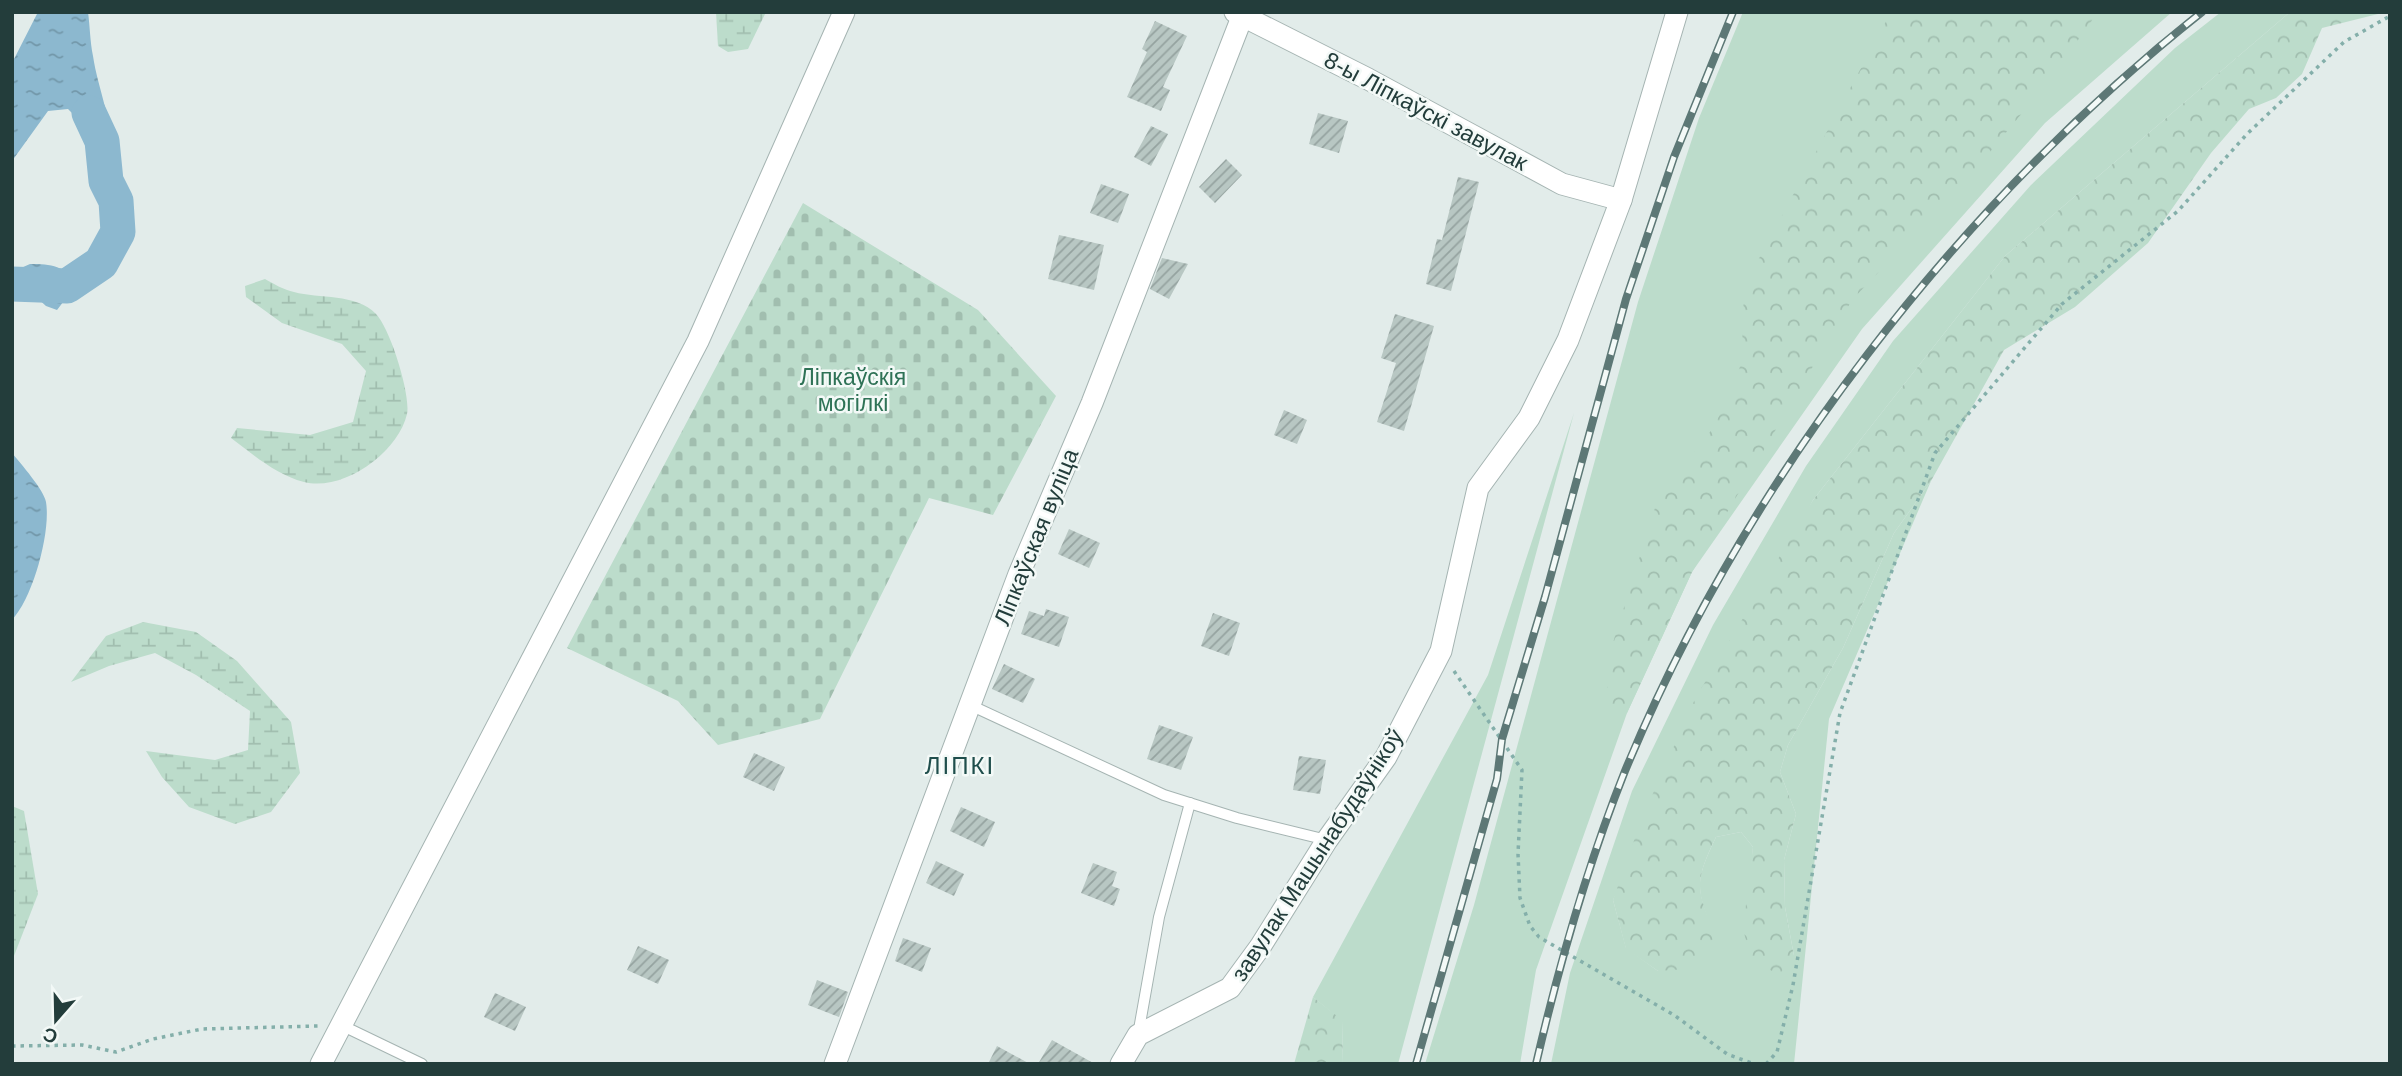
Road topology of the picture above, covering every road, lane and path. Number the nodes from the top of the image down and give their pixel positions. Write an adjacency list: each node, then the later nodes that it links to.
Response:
1 (844, 12): 10 (street)
2 (1677, 12): 5 (street, завулак Машынабудаўнікоў)
3 (1240, 14): 5 (street, 8-ы Ліпкаўскі завулак); 7 (street, Ліпкаўская вуліца)
4 (2390, 16): 18 (path)
5 (1621, 200): 6 (street, завулак Машынабудаўнікоў)
6 (1441, 652): 9 (street, завулак Машынабудаўнікоў); 17 (path)
7 (970, 705): 8 (lane); 15 (street, Ліпкаўская вуліца)
8 (1190, 803): 9 (lane); 11 (lane)
9 (1327, 840): 11 (street, завулак Машынабудаўнікоў)
10 (341, 1025): 12 (path); 13 (street); 14 (lane)
11 (1138, 1035): 16 (street)
12 (12, 1046)
13 (321, 1064)
14 (422, 1064)
15 (835, 1064)
16 (1121, 1064)
17 (1754, 1064)
18 (1766, 1064)

